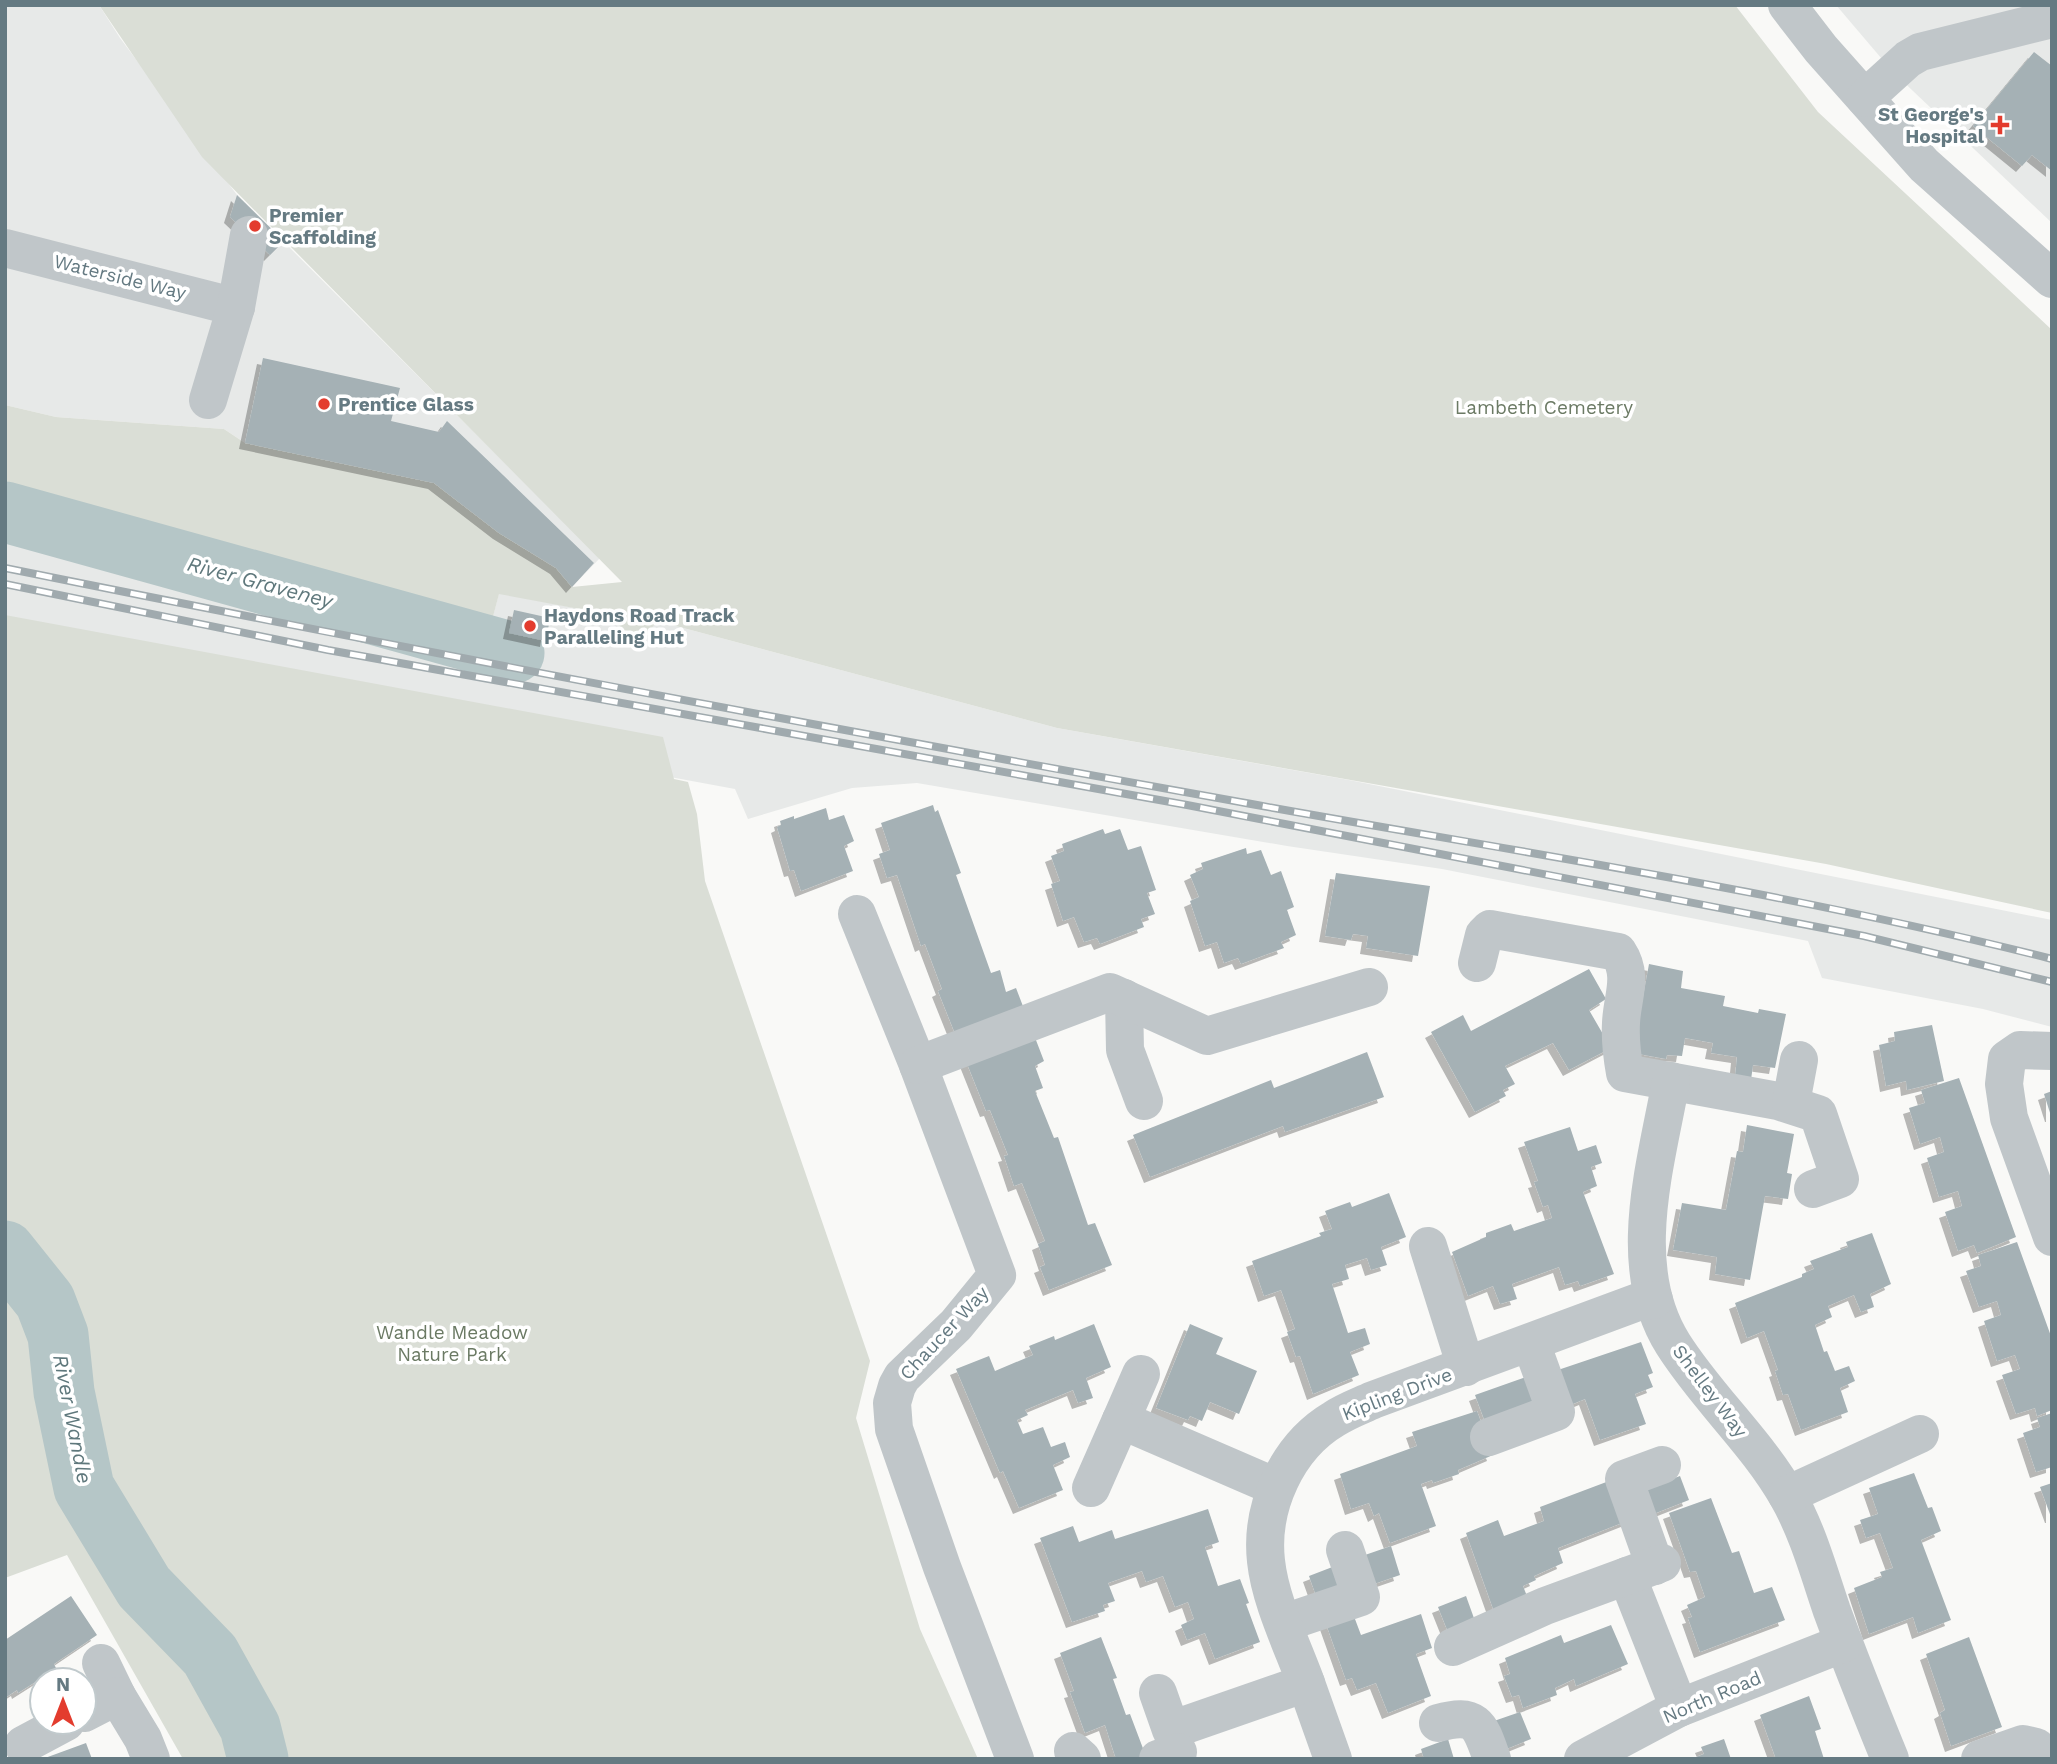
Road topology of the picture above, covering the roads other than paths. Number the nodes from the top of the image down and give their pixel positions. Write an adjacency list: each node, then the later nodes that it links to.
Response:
1 (1787, 5): 3 (street)
2 (2052, 19): 3 (street)
3 (1865, 98): 6 (street)
4 (249, 235): 7 (street)
5 (5, 248): 7 (street, Waterside Way)
6 (2052, 279)
7 (243, 318): 8 (street)
8 (208, 400)
9 (857, 914): 15 (street, Chaucer Way)
10 (1477, 963): 16 (street)
11 (1369, 987): 12 (street)
12 (1124, 998): 15 (street); 17 (street)
13 (2052, 1051): 20 (street)
14 (1799, 1060): 18 (street)
15 (918, 1065): 47 (street, Chaucer Way)
16 (1685, 1083): 18 (street); 22 (street, Shelley Way)
17 (1144, 1101)
18 (1791, 1103): 19 (street)
19 (1813, 1189)
20 (2052, 1237)
21 (1428, 1246): 24 (street, Kipling Drive)
22 (1654, 1300): 23 (street, Kipling Drive); 32 (street, Shelley Way)
23 (1531, 1343): 24 (street, Kipling Drive); 28 (street)
24 (1466, 1367): 30 (street, Kipling Drive)
25 (1141, 1374): 26 (street)
26 (1121, 1420): 30 (street); 31 (street)
27 (1920, 1434): 32 (street)
28 (1489, 1437)
29 (1662, 1465): 34 (street)
30 (1276, 1487): 35 (street, Kipling Drive)
31 (1091, 1488)
32 (1787, 1495): 36 (street, Shelley Way)
33 (1345, 1550): 35 (street)
34 (1648, 1569): 37 (street); 41 (street)
35 (1284, 1623): 38 (street, Kipling Drive)
36 (1844, 1643): 41 (street, North Road); 51 (street, Shelley Way)
37 (1453, 1647)
38 (1306, 1683): 45 (street); 48 (street, Kipling Drive)
39 (101, 1691): 46 (street)
40 (1158, 1693): 45 (street)
41 (1679, 1708): 50 (street, North Road)
42 (1438, 1723): 49 (street)
43 (40, 1736): 44 (street)
44 (23, 1745)
45 (1172, 1750)
46 (151, 1759)
47 (1015, 1759)
48 (1333, 1759)
49 (1492, 1759)
50 (1583, 1759)
51 (1890, 1759)
52 (1980, 1759): 53 (street)
53 (2040, 1759)

